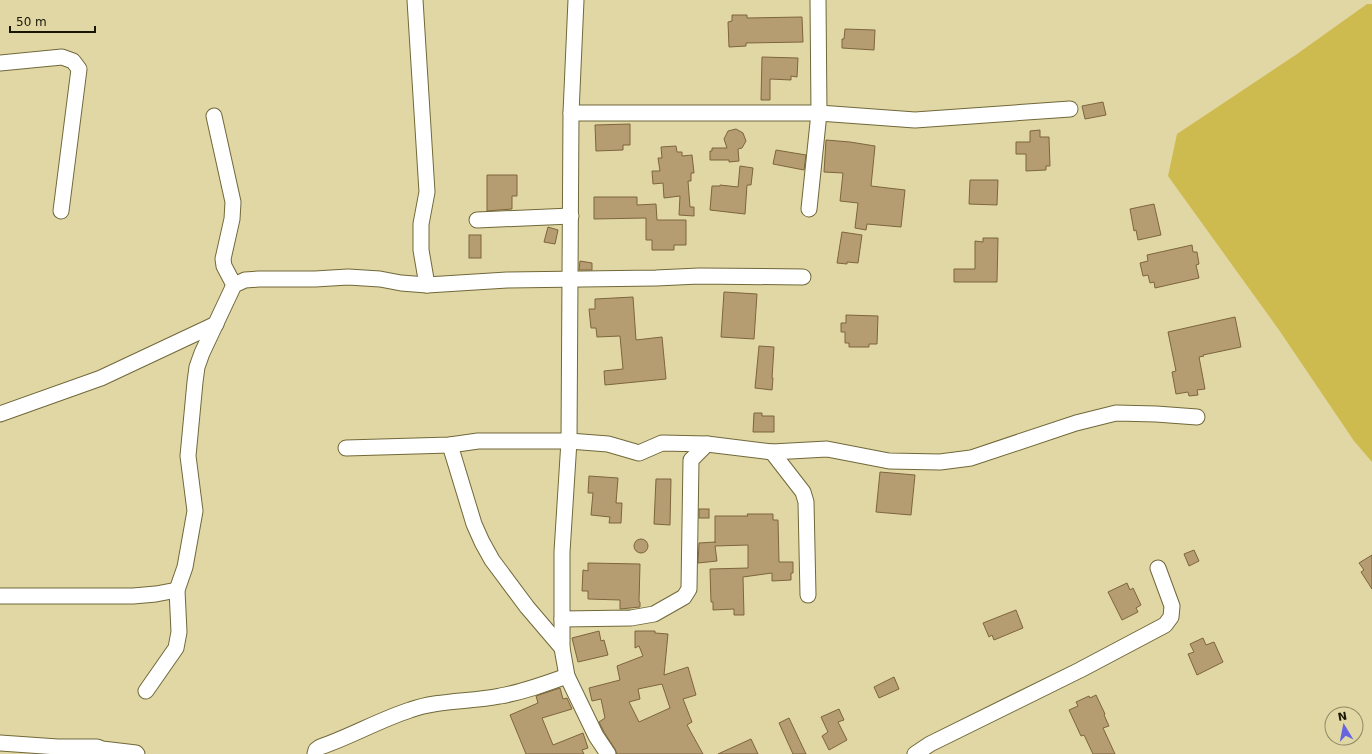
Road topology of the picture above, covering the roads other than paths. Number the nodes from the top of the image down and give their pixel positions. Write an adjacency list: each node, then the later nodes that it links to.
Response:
1 (415, 0): 15 (street)
2 (576, 0): 6 (street)
3 (818, 0): 7 (street)
4 (0, 63): 10 (street)
5 (1070, 109): 7 (street)
6 (571, 113): 7 (street); 11 (street)
7 (819, 113): 9 (street)
8 (214, 116): 16 (street)
9 (809, 209)
10 (61, 210)
11 (571, 216): 12 (street); 14 (street)
12 (477, 220)
13 (803, 277): 14 (street)
14 (571, 278): 15 (street); 20 (street)
15 (427, 285): 16 (street)
16 (234, 286): 17 (street)
17 (216, 324): 18 (street); 26 (street)
18 (0, 414)
19 (1197, 417): 24 (street)
20 (570, 441): 21 (street); 22 (street); 29 (street)
21 (707, 444): 24 (street); 29 (street)
22 (450, 445): 23 (street); 30 (street)
23 (346, 448)
24 (772, 452): 27 (street)
25 (1158, 568): 37 (street)
26 (177, 590): 28 (street); 32 (street)
27 (808, 594)
28 (0, 596)
29 (562, 619): 30 (street)
30 (562, 648): 31 (street)
31 (566, 676): 35 (street); 36 (street)
32 (146, 691)
33 (0, 743): 34 (street)
34 (136, 754)
35 (315, 754)
36 (608, 754)
37 (915, 754)

